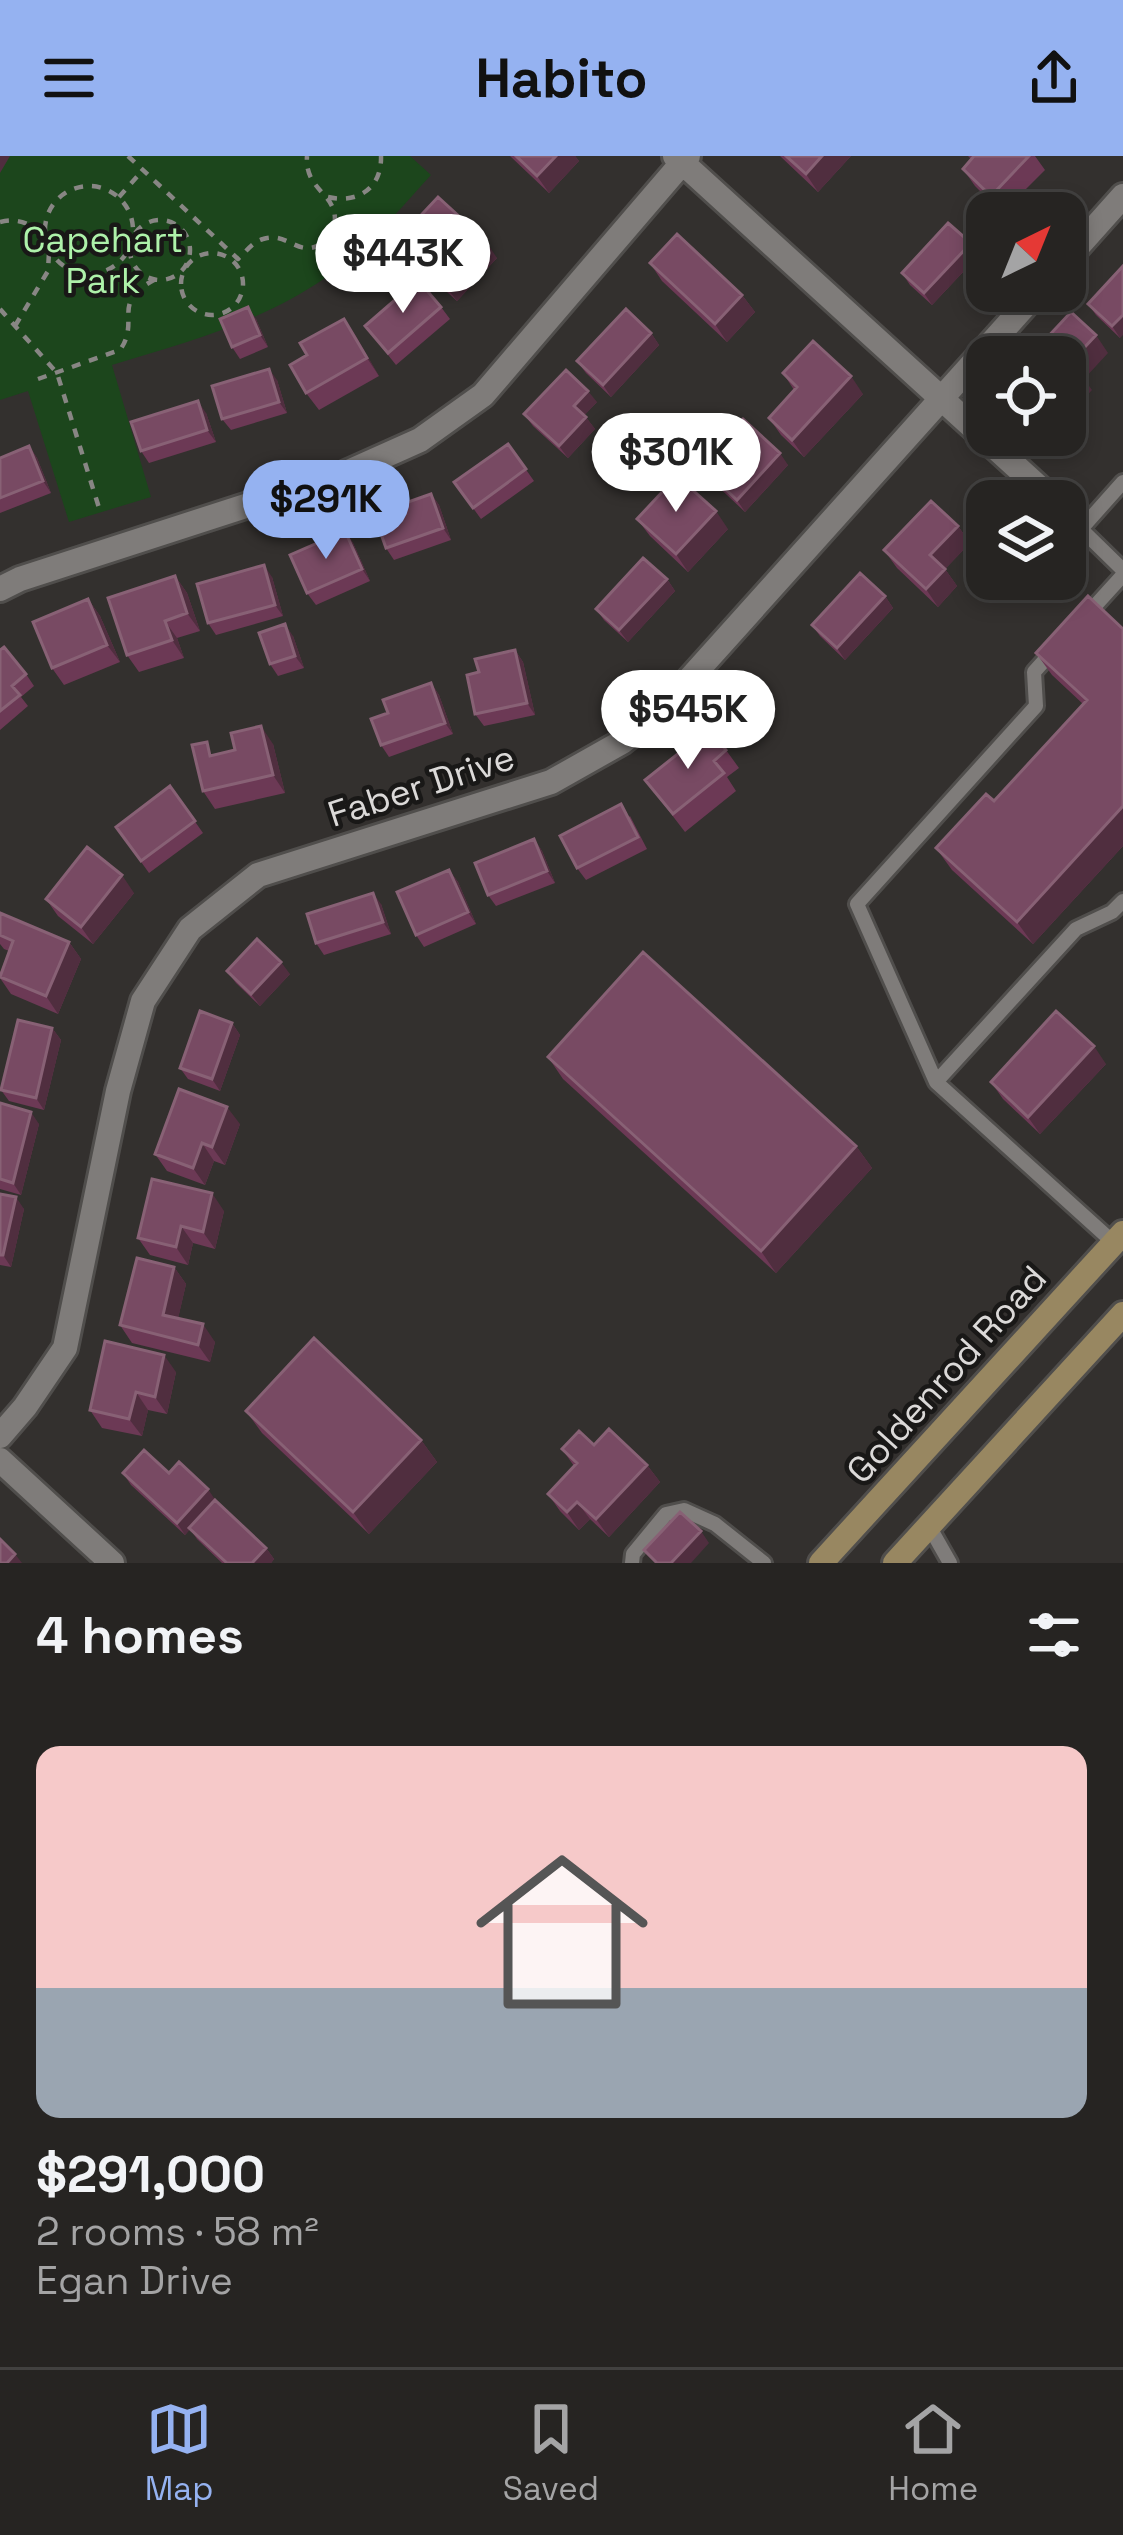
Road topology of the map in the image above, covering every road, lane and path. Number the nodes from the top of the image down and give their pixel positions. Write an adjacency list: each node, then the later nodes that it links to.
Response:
1 (128, 156): 5 (path)
2 (307, 156): 8 (path)
3 (381, 156): 8 (path)
4 (681, 158): 22 (street); 27 (street)
5 (143, 170): 7 (path); 13 (path)
6 (1123, 196): 10 (street)
7 (119, 197): 11 (path); 12 (path)
8 (328, 197): 13 (path)
9 (0, 222): 12 (path)
10 (1086, 237)
11 (132, 241): 12 (path); 14 (path); 16 (path)
12 (47, 244): 19 (path)
13 (238, 259): 15 (path)
14 (188, 264): 15 (path); 15 (path); 16 (path)
15 (239, 270)
16 (154, 280): 20 (path)
17 (0, 309): 19 (path)
18 (1019, 312): 22 (street, Faber Drive)
19 (15, 326): 20 (path)
20 (57, 373): 21 (path); 25 (path)
21 (38, 379)
22 (941, 399): 23 (street); 35 (street, Faber Drive)
23 (1031, 480)
24 (1123, 482): 26 (lane)
25 (100, 511)
26 (1123, 572): 28 (lane)
27 (0, 589)
28 (1078, 623)
29 (1064, 640): 32 (lane)
30 (1117, 907): 31 (lane); 32 (lane)
31 (1123, 930)
32 (936, 1082): 33 (lane)
33 (1119, 1238): 41 (main road, Goldenrod Road)
34 (1123, 1314): 37 (main road)
35 (0, 1436)
36 (0, 1460): 38 (street)
37 (929, 1526): 42 (main road); 43 (lane)
38 (112, 1563)
39 (632, 1563): 40 (lane)
40 (764, 1563)
41 (821, 1563)
42 (895, 1563)
43 (950, 1563)

